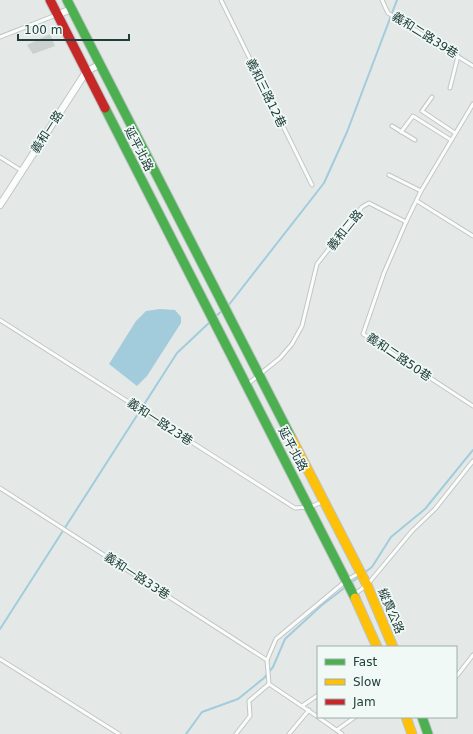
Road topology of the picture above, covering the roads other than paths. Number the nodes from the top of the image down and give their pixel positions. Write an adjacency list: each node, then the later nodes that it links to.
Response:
1 (50, 0): 6 (main road, 延平北路)
2 (67, 0): 5 (main road, 延平北路)
3 (221, 0): 23 (lane, 義和三路12巷)
4 (382, 0): 8 (lane, 義和二路39巷)
5 (71, 9): 6 (street); 9 (main road, 延平北路)
6 (57, 15): 7 (lane); 11 (main road, 延平北路)
7 (0, 37)
8 (458, 56): 10 (lane, 義和二路39巷); 12 (lane)
9 (100, 64): 11 (street, 義和一路); 30 (main road, 延平北路)
10 (473, 66)
11 (86, 72): 21 (street, 義和一路); 31 (main road, 延平北路)
12 (450, 88)
13 (432, 97): 17 (lane)
14 (473, 104): 17 (lane)
15 (392, 126): 16 (lane)
16 (401, 132): 18 (lane); 19 (lane)
17 (455, 133): 19 (lane)
18 (415, 140)
19 (450, 140): 24 (lane)
20 (0, 157): 21 (lane)
21 (22, 171): 26 (street, 義和一路)
22 (389, 175): 24 (lane)
23 (312, 185)
24 (421, 191): 25 (lane)
25 (417, 201): 27 (lane); 28 (lane)
26 (0, 205)
27 (406, 222): 30 (lane, 義和二路); 32 (lane, 義和二路50巷)
28 (473, 236)
29 (0, 320): 36 (lane, 義和一路23巷)
30 (259, 376): 31 (lane, 義和二路); 35 (main road, 延平北路)
31 (246, 385): 36 (main road, 延平北路)
32 (473, 406)
33 (473, 461): 39 (lane)
34 (0, 488): 45 (lane, 義和一路33巷)
35 (324, 502): 36 (lane, 義和一路23巷); 37 (main road, 延平北路)
36 (310, 507): 38 (main road, 延平北路)
37 (360, 572): 38 (lane); 39 (main road, 縱貫公路)
38 (347, 580): 40 (main road, 延平北路); 45 (lane)
39 (367, 585): 40 (lane); 42 (main road, 縱貫公路)
40 (354, 594): 41 (main road)
41 (377, 646)
42 (393, 646)
43 (473, 655): 46 (lane)
44 (0, 659): 57 (lane)
45 (268, 660): 47 (lane)
46 (457, 676)
47 (269, 684): 49 (lane); 58 (lane)
48 (317, 696): 49 (lane)
49 (302, 706): 50 (lane)
50 (308, 710): 51 (lane); 59 (lane)
51 (317, 716)
52 (319, 718): 56 (lane)
53 (354, 718): 56 (lane)
54 (406, 718): 61 (main road)
55 (423, 718): 62 (main road)
56 (337, 730): 60 (lane)
57 (119, 734)
58 (236, 734)
59 (289, 734)
60 (342, 734)
61 (412, 734)
62 (428, 734)

